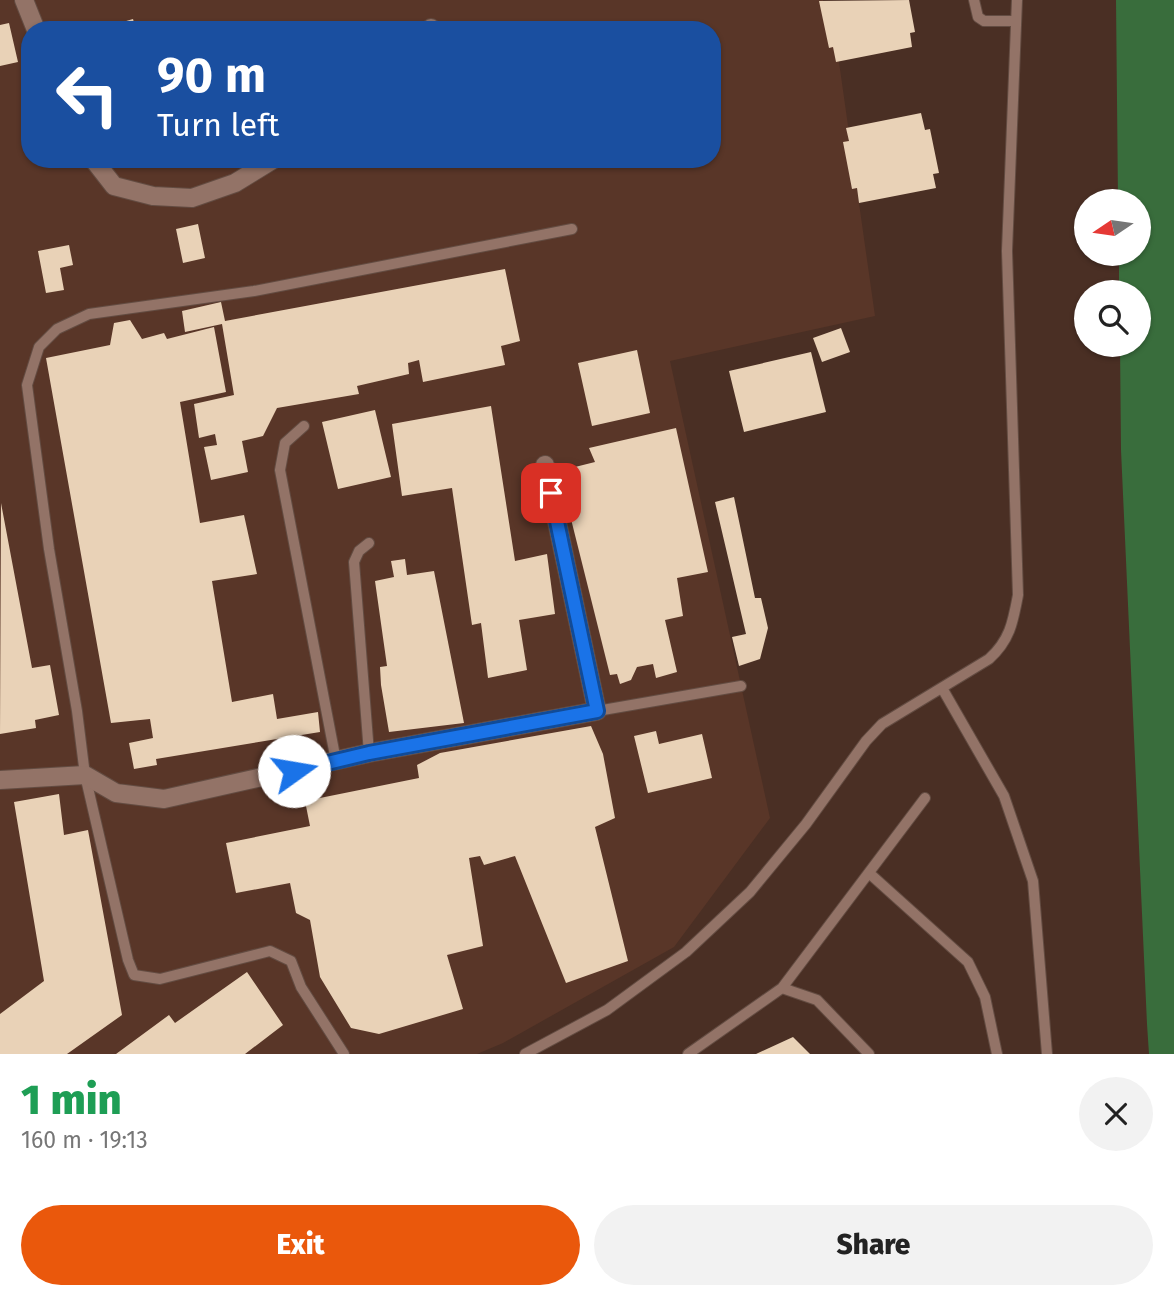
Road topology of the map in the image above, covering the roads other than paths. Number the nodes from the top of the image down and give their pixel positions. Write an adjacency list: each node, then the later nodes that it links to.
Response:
1 (974, 0): 5 (lane)
2 (1017, 0): 5 (lane)
3 (28, 1): 4 (street)
4 (34, 21)
5 (1016, 21): 13 (lane)
6 (100, 168): 7 (street)
7 (259, 168)
8 (572, 229): 17 (lane)
9 (304, 426): 16 (lane)
10 (545, 465): 14 (street)
11 (369, 543): 15 (lane)
12 (741, 687): 14 (lane)
13 (942, 688): 23 (lane); 27 (lane)
14 (597, 711): 15 (street)
15 (369, 753): 16 (street)
16 (336, 761): 17 (street)
17 (85, 775): 18 (street); 22 (lane)
18 (0, 780)
19 (925, 798): 20 (lane)
20 (869, 873): 21 (lane); 26 (lane)
21 (782, 988): 24 (lane); 25 (lane)
22 (344, 1054)
23 (526, 1054)
24 (688, 1054)
25 (869, 1054)
26 (997, 1054)
27 (1048, 1054)

